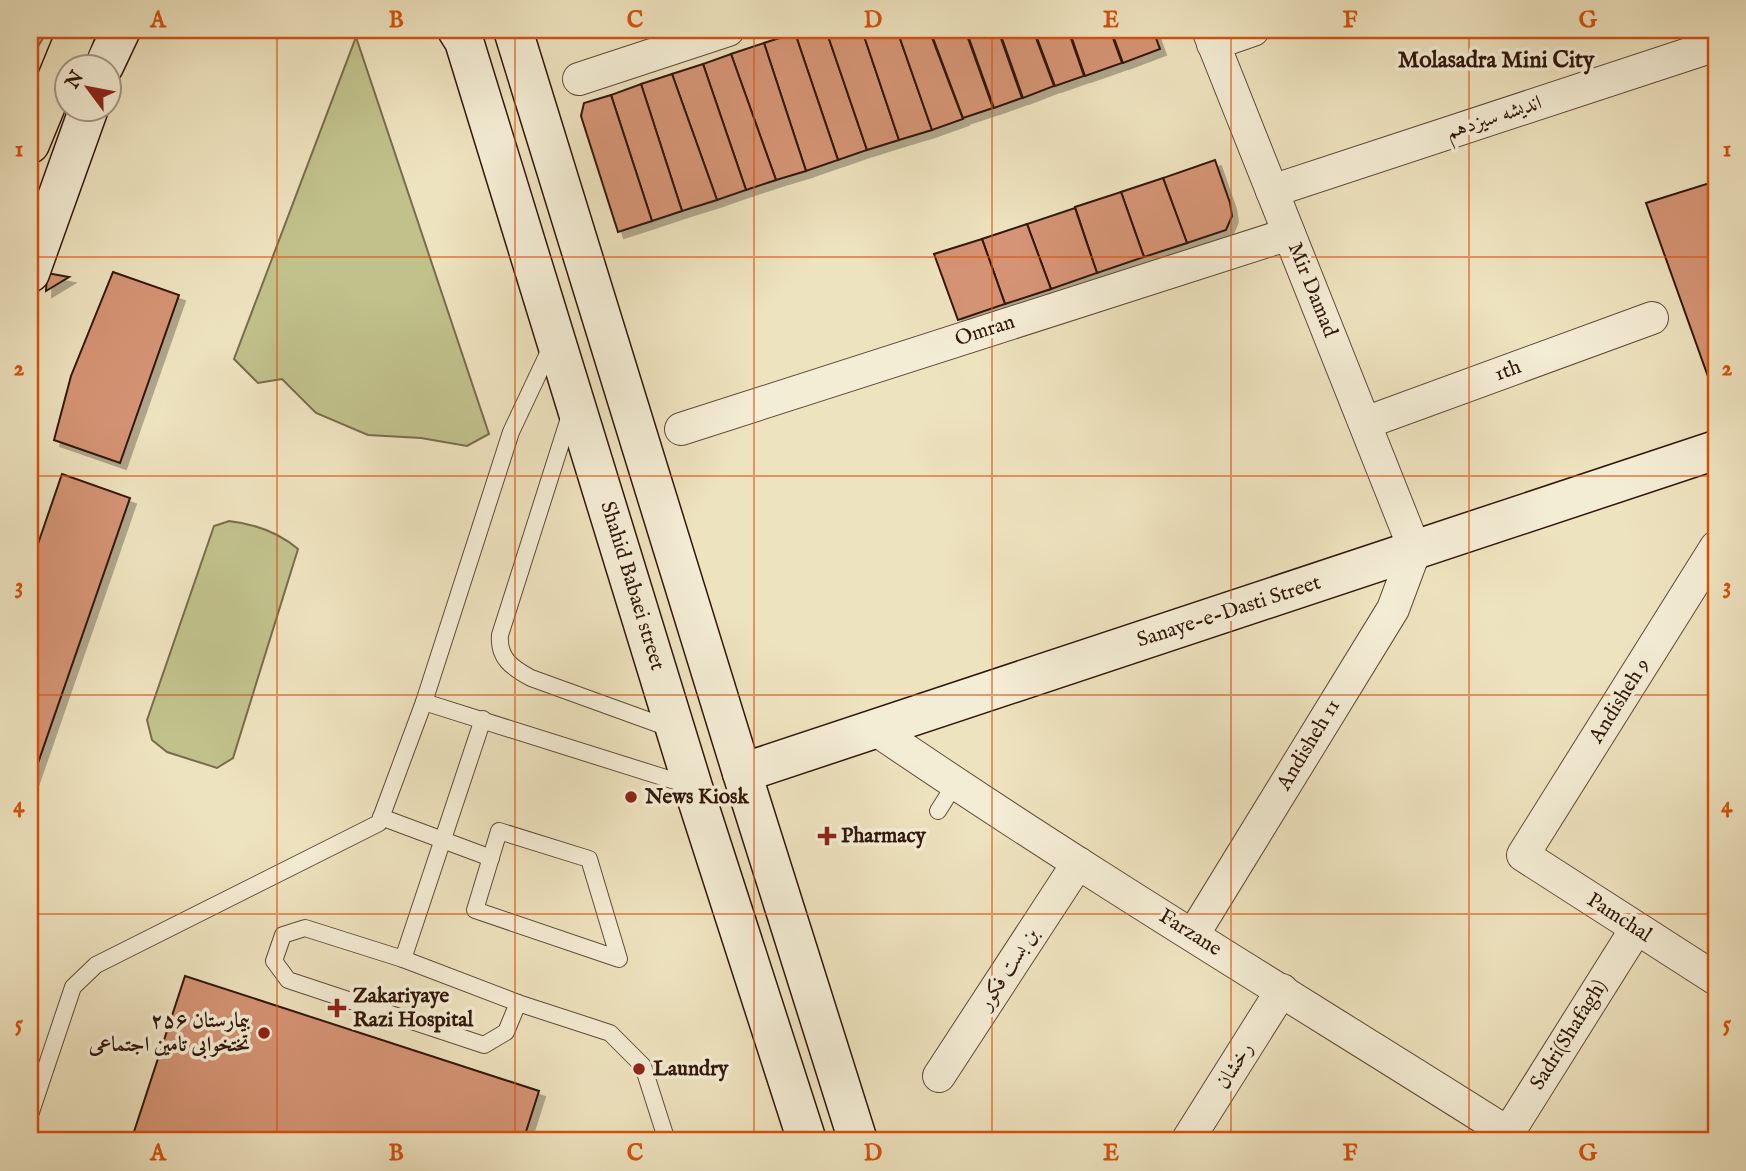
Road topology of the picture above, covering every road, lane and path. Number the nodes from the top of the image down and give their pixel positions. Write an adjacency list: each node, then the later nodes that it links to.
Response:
1 (77, 30): 12 (main road)
2 (121, 30): 9 (main road)
3 (457, 30): 17 (main road, Shahid Babaei street)
4 (513, 30): 28 (main road)
5 (728, 30): 10 (street)
6 (1253, 30): 7 (street)
7 (1211, 37): 13 (street, Mir Damad)
8 (1716, 45): 13 (street, اندیشه سیزدهم)
9 (111, 52)
10 (579, 79)
11 (84, 122): 15 (main road)
12 (33, 124)
13 (1272, 191): 14 (street, Mir Damad)
14 (1289, 234): 19 (street, Mir Damad); 20 (street, Omran)
15 (30, 273)
16 (1652, 318): 19 (street, 1th)
17 (556, 337): 18 (main road, Shahid Babaei street); 24 (lane)
18 (575, 399): 27 (main road, Shahid Babaei street); 27 (lane)
19 (1365, 423): 23 (street, Mir Damad)
20 (681, 429)
21 (1716, 450): 23 (main road, Sanaye-e-Dasti Street)
22 (1716, 547): 34 (street, Andisheh 9)
23 (1415, 550): 26 (main road, Sanaye-e-Dasti Street); 38 (street, Andisheh 11)
24 (424, 702): 25 (lane); 32 (lane)
25 (483, 719): 30 (lane); 33 (lane)
26 (875, 729): 28 (main road, Sanaye-e-Dasti Street); 29 (street, Farzane)
27 (676, 730): 30 (main road, Shahid Babaei street)
28 (742, 773): 48 (main road)
29 (955, 784): 31 (lane); 36 (street, Farzane)
30 (694, 787): 47 (main road, Shahid Babaei street)
31 (938, 811)
32 (381, 817): 33 (lane); 44 (lane)
33 (443, 841): 35 (lane); 39 (lane)
34 (1523, 855): 37 (street, Pamchal)
35 (491, 858): 35 (lane)
36 (1078, 863): 38 (street, Farzane); 43 (street, بن بست فكور)
37 (1636, 929): 40 (street, Pamchal); 45 (street, Sadri(Shafagh))
38 (1193, 935): 41 (street, Farzane)
39 (404, 959): 42 (lane); 42 (lane)
40 (1716, 979)
41 (1282, 990): 45 (street, Farzane); 49 (street, رخشان)
42 (518, 1003): 46 (lane)
43 (939, 1076)
44 (30, 1115)
45 (1505, 1137)
46 (667, 1141)
47 (807, 1141)
48 (858, 1141)
49 (1187, 1141)

